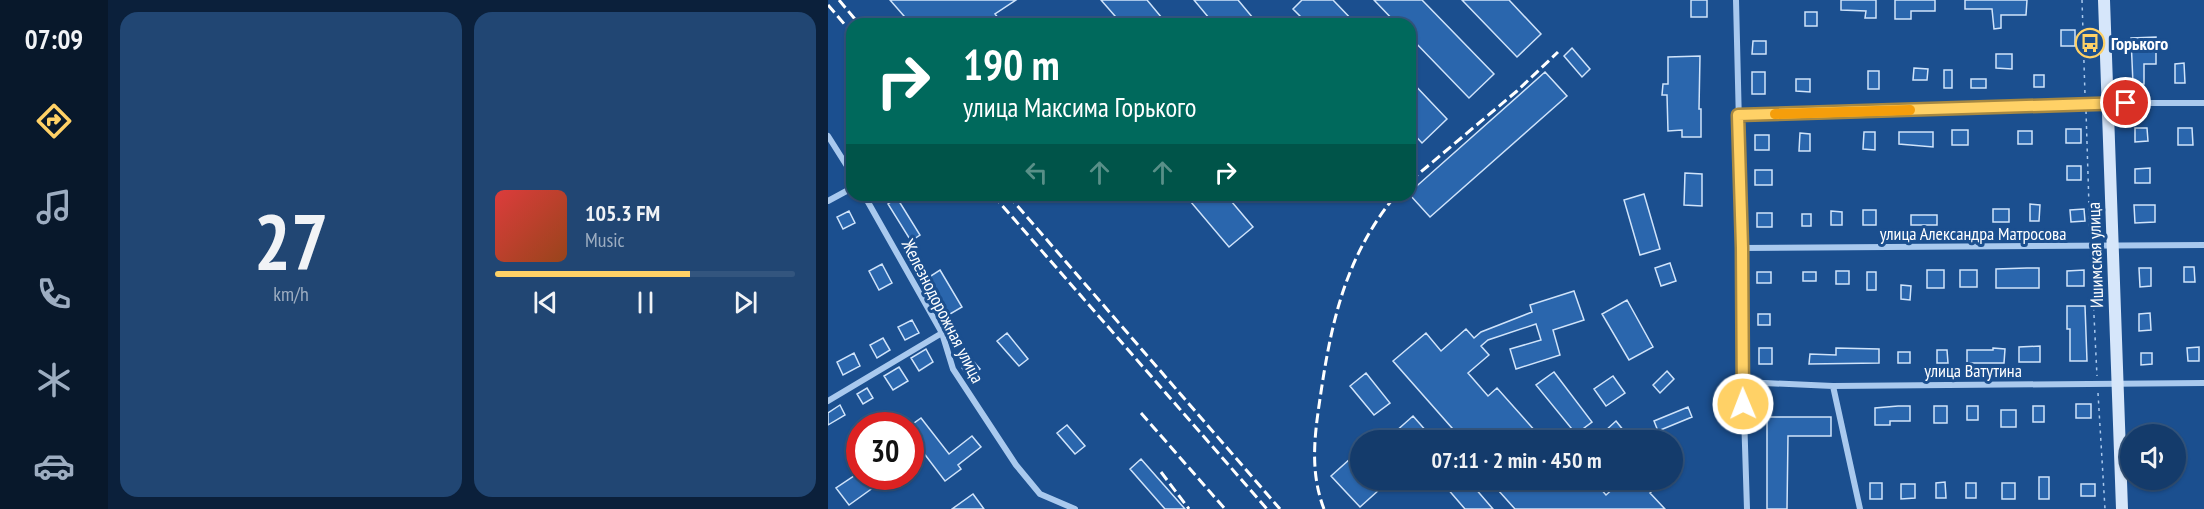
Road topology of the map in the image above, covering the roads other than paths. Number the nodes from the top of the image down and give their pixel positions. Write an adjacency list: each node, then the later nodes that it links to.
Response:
1 (1736, 0): 5 (street)
2 (2104, 0): 3 (main road, Ишимская улица)
3 (2107, 103): 4 (street); 5 (street); 12 (main road, Ишимская улица)
4 (2204, 103)
5 (1738, 115): 13 (street)
6 (828, 136): 7 (street)
7 (846, 164)
8 (846, 191): 9 (street)
9 (828, 201)
10 (867, 201): 14 (street, Железнодорожная улица)
11 (2204, 245): 12 (street, улица Александра Матросова)
12 (2112, 247): 13 (street, улица Александра Матросова); 17 (main road, Ишимская улица)
13 (1742, 248): 15 (street)
14 (942, 333): 19 (street); 20 (street, Железнодорожная улица)
15 (1743, 382): 18 (street, улица Ватутина); 21 (street)
16 (2204, 383): 17 (street, улица Ватутина)
17 (2118, 385): 18 (street, улица Ватутина); 23 (main road, Ишимская улица)
18 (1833, 386): 22 (street)
19 (829, 398)
20 (1075, 509)
21 (1747, 509)
22 (1860, 509)
23 (2122, 509)

